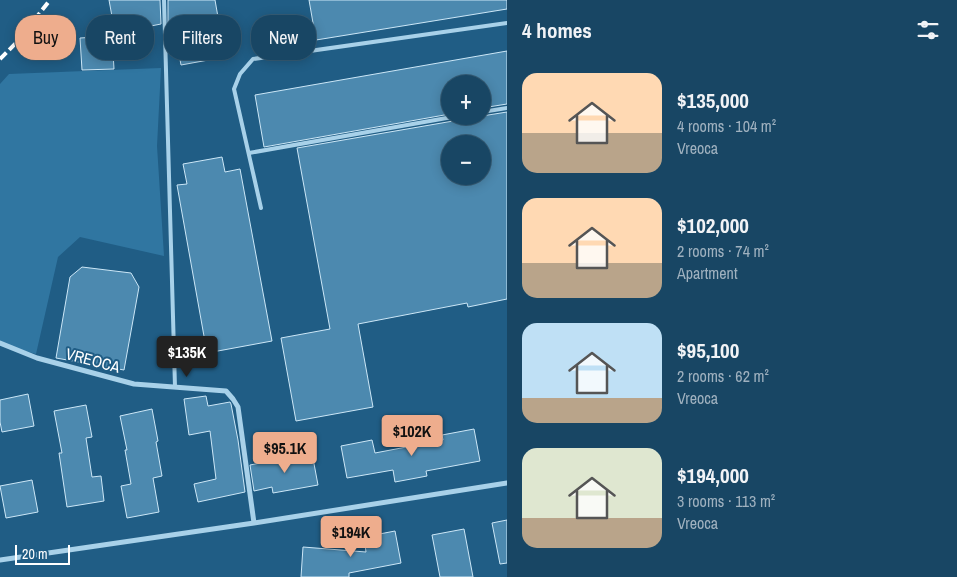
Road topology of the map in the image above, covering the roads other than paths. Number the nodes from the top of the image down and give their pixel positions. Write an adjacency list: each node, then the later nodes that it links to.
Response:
1 (164, 0): 9 (lane)
2 (507, 23): 6 (lane)
3 (507, 108): 4 (lane)
4 (491, 111)
5 (441, 119): 6 (lane)
6 (249, 153): 7 (lane)
7 (261, 208)
8 (0, 343): 9 (street, VREOCA)
9 (174, 387): 11 (street, VREOCA)
10 (507, 483): 11 (street)
11 (254, 523): 12 (street)
12 (0, 560)

